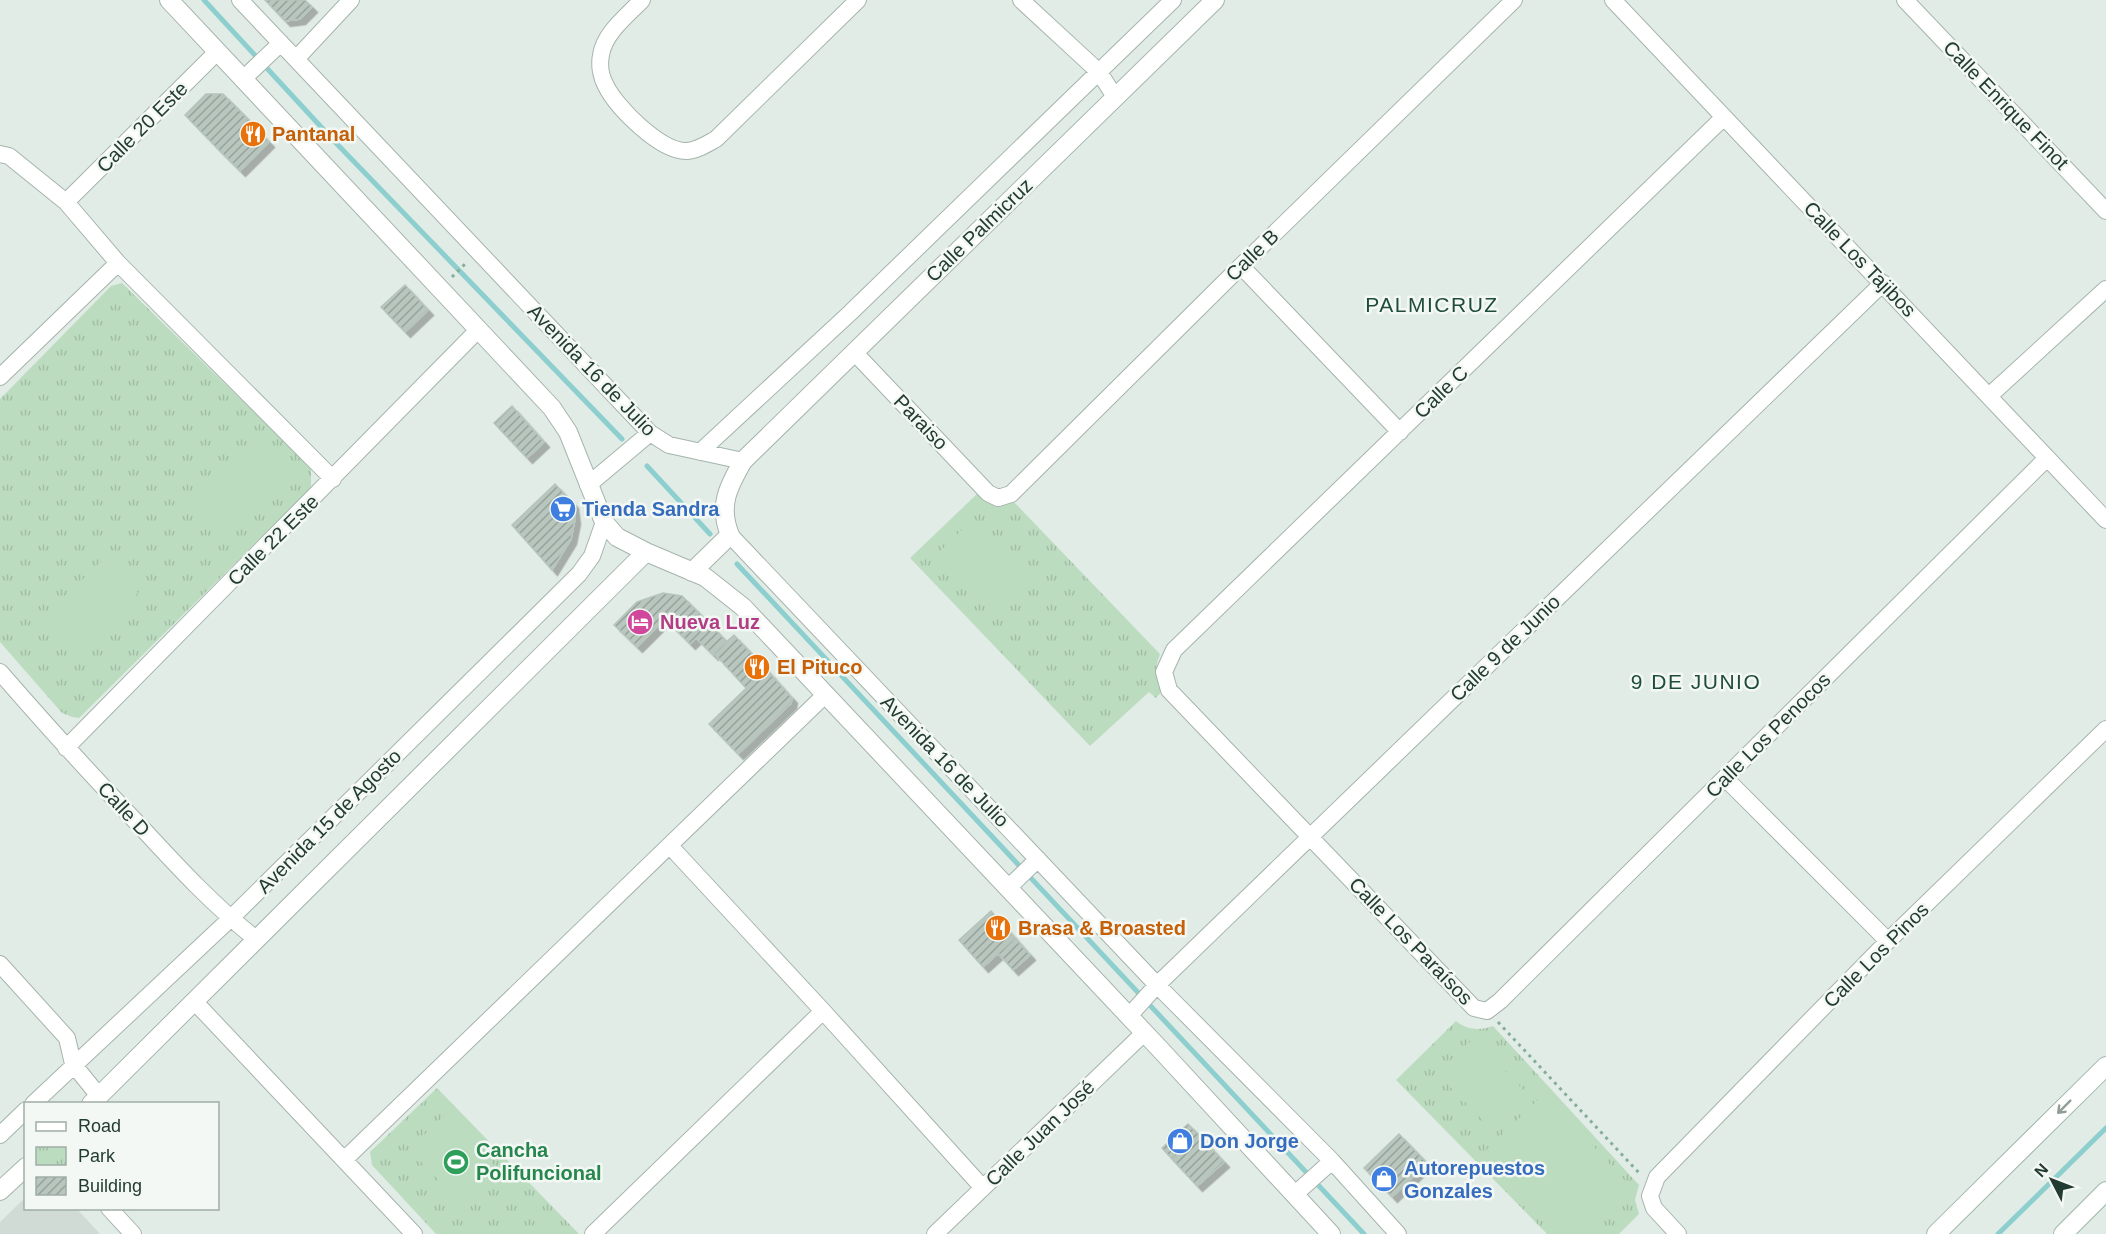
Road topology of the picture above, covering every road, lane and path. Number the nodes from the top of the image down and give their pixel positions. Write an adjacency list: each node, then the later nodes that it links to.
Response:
1 (169, 0): 13 (street, Avenida 16 de Julio)
2 (240, 0): 12 (street, Avenida 16 de Julio)
3 (351, 0): 14 (street)
4 (642, 0): 5 (street)
5 (858, 0)
6 (1021, 0): 15 (street)
7 (1173, 0): 15 (street, Calle Palmicruz)
8 (1215, 0): 17 (street, Calle Palmicruz)
9 (1514, 0): 24 (street, Calle B)
10 (1613, 0): 18 (street, Calle Los Tajibos)
11 (1905, 0): 21 (street, Calle Enrique Finot)
12 (275, 49): 14 (street, Avenida 16 de Julio); 16 (street)
13 (218, 52): 16 (street, Avenida 16 de Julio); 20 (street, Calle 20 Este)
14 (297, 59): 33 (street, Avenida 16 de Julio)
15 (1099, 72): 17 (street); 34 (street, Calle Palmicruz)
16 (247, 75): 28 (street, Avenida 16 de Julio)
17 (1116, 97): 29 (street, Calle Palmicruz)
18 (1724, 117): 26 (street, Calle Los Tajibos); 32 (street, Calle C)
19 (0, 154): 20 (street)
20 (66, 202): 23 (street)
21 (2106, 211)
22 (468, 261): 25 (path)
23 (118, 263): 30 (street); 37 (street)
24 (1241, 266): 32 (street); 39 (street, Calle B)
25 (452, 277)
26 (1883, 283): 31 (street, Calle Los Tajibos); 51 (street, Calle 9 de Junio)
27 (2106, 289): 31 (street)
28 (478, 330): 37 (street, Calle 22 Este); 38 (street, Avenida 16 de Julio)
29 (854, 352): 36 (street, Calle Palmicruz); 39 (street, Paraiso)
30 (0, 377)
31 (1989, 396): 35 (street, Calle Los Tajibos)
32 (1400, 432): 46 (street, Calle C)
33 (645, 438): 34 (street, Avenida 16 de Julio); 38 (street)
34 (700, 452): 36 (street, Avenida 16 de Julio)
35 (2048, 458): 40 (street, Calle Los Tajibos); 50 (street, Calle Los Penocos)
36 (743, 461): 42 (street)
37 (333, 479): 49 (street, Calle 22 Este)
38 (588, 485): 41 (street, Avenida 16 de Julio)
39 (988, 493)
40 (2106, 520)
41 (604, 522): 43 (street, Avenida 16 de Julio); 55 (street, Avenida 15 de Agosto)
42 (729, 537): 44 (street); 53 (street, Avenida 16 de Julio)
43 (646, 552): 44 (street, Avenida 16 de Julio); 56 (street, Avenida 15 de Agosto)
44 (692, 572): 47 (street, Avenida 16 de Julio)
45 (0, 672): 49 (street, Calle D)
46 (1164, 672): 51 (street, Calle Los Paraísos)
47 (826, 694): 52 (street); 54 (street, Avenida 16 de Julio)
48 (2106, 729): 57 (street, Calle Los Pinos)
49 (66, 748): 55 (street, Calle D)
50 (1725, 778): 57 (street); 62 (street, Calle Los Penocos)
51 (1311, 837): 59 (street, Calle 9 de Junio); 62 (street, Calle Los Paraísos)
52 (670, 846): 61 (street); 71 (street)
53 (1036, 862): 54 (street); 59 (street, Avenida 16 de Julio)
54 (1012, 884): 63 (street, Avenida 16 de Julio)
55 (230, 919): 56 (street, Calle D); 65 (street, Avenida 15 de Agosto)
56 (256, 939): 60 (street, Avenida 15 de Agosto)
57 (1888, 941): 75 (street, Calle Los Pinos)
58 (0, 964): 65 (street)
59 (1154, 989): 63 (street, Calle 9 de Junio); 72 (street, Avenida 16 de Julio)
60 (194, 1001): 67 (street, Avenida 15 de Agosto); 71 (street)
61 (823, 1011): 74 (street); 83 (street)
62 (1487, 1011): 75 (path, Calle Los Paraísos)
63 (1132, 1012): 64 (street, Avenida 16 de Julio)
64 (1144, 1033): 74 (street, Calle Juan José); 76 (street, Avenida 16 de Julio)
65 (73, 1064): 67 (street); 68 (street, Avenida 15 de Agosto)
66 (2106, 1066): 87 (street, one-way to 87)
67 (95, 1100)
68 (35, 1102)
69 (24, 1112): 70 (street)
70 (0, 1135)
71 (344, 1160): 82 (street)
72 (1332, 1161): 76 (street); 85 (street, Avenida 16 de Julio)
73 (24, 1169): 77 (street)
74 (983, 1188): 80 (street, Calle Juan José)
75 (1653, 1188): 86 (street)
76 (1300, 1190): 84 (street, Avenida 16 de Julio)
77 (0, 1191)
78 (2106, 1191): 88 (street)
79 (110, 1210): 81 (street)
80 (947, 1230)
81 (133, 1234)
82 (414, 1234)
83 (593, 1234)
84 (1331, 1234)
85 (1398, 1234)
86 (1678, 1234)
87 (1936, 1234)
88 (2063, 1234)

